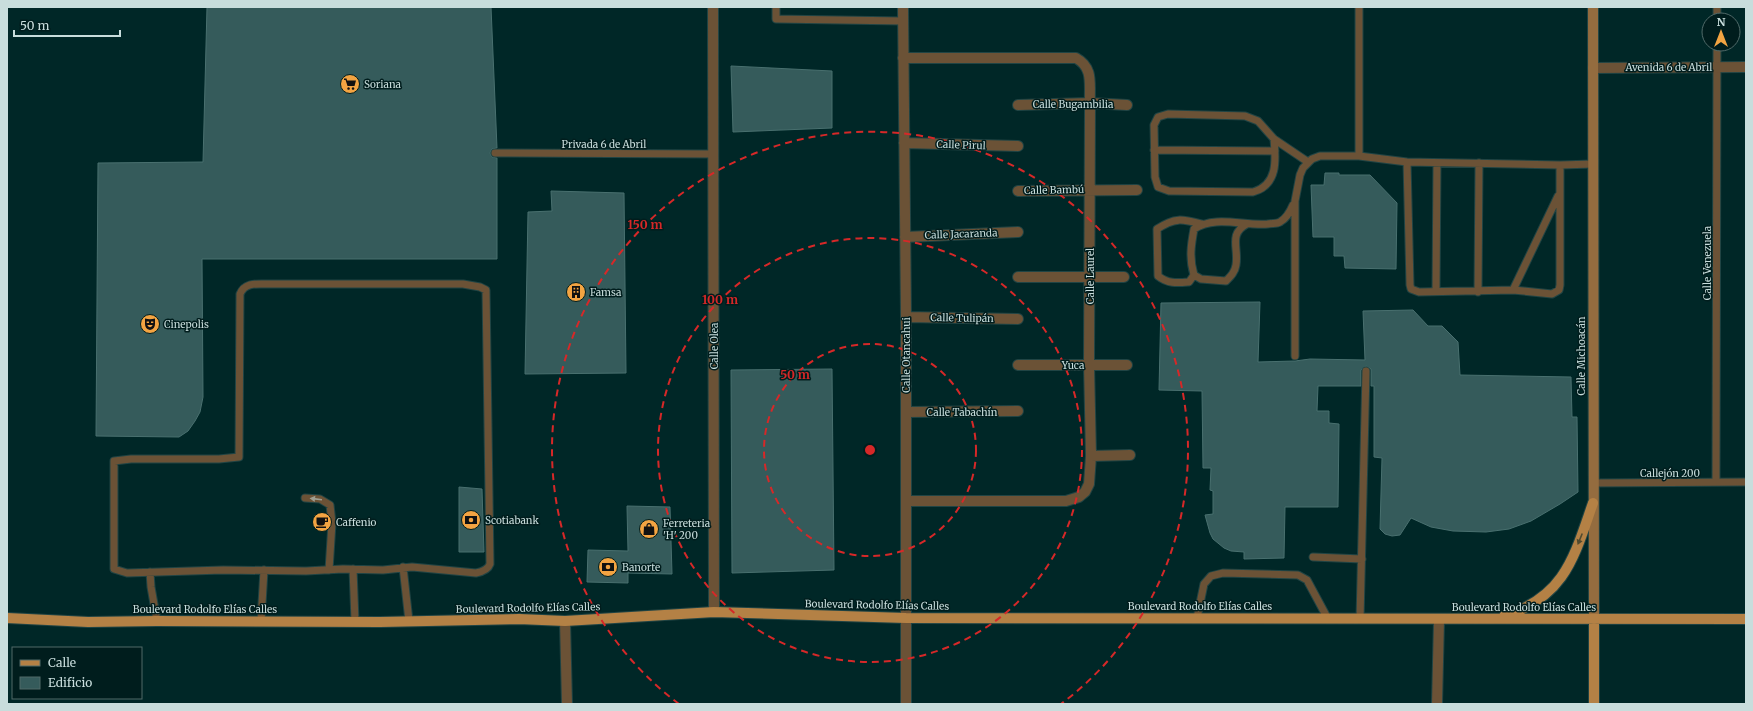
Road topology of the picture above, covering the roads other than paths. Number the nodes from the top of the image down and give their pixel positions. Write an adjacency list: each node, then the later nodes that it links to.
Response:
1 (713, 7): 21 (street, Calle Olea)
2 (776, 7): 6 (lane)
3 (903, 7): 6 (street, Calle Otancahui)
4 (1359, 7): 22 (lane)
5 (1593, 7): 11 (main road, Calle Michoacán)
6 (903, 21): 8 (street, Calle Otancahui)
7 (1717, 52): 9 (lane, Calle Venezuela)
8 (903, 58): 12 (street, Calle Laurel); 16 (street, Calle Otancahui)
9 (1717, 67): 10 (street, Avenida 6 de Abril); 11 (street, Avenida 6 de Abril); 56 (lane, Calle Venezuela)
10 (1746, 67)
11 (1593, 68): 27 (main road, Calle Michoacán)
12 (1090, 103): 13 (street, Calle Bugambilia); 14 (street, Calle Bugambilia); 29 (street, Calle Laurel)
13 (1018, 105)
14 (1127, 105)
15 (1274, 139): 18 (lane); 19 (lane); 23 (lane)
16 (904, 143): 17 (street, Calle Pirul); 37 (street, Calle Otancahui)
17 (1018, 146)
18 (1154, 150): 19 (lane); 19 (lane)
19 (1275, 151)
20 (495, 153): 21 (lane, Privada 6 de Abril)
21 (713, 154): 69 (street, Calle Olea)
22 (1359, 156): 23 (lane); 24 (lane)
23 (1308, 162): 33 (lane)
24 (1407, 162): 25 (lane); 43 (lane)
25 (1437, 163): 26 (lane); 43 (lane)
26 (1479, 163): 28 (lane); 44 (lane)
27 (1593, 164): 28 (lane); 58 (main road, Calle Michoacán)
28 (1560, 165): 32 (lane)
29 (1090, 190): 30 (street, Calle Bambú); 31 (street, Calle Bambú); 39 (street, Calle Laurel)
30 (1137, 190)
31 (1018, 191)
32 (1559, 194): 42 (lane); 42 (lane)
33 (1295, 201): 35 (lane); 47 (lane)
34 (1202, 224): 35 (lane); 38 (lane); 38 (lane)
35 (1247, 224): 38 (lane)
36 (1018, 232): 37 (street, Calle Jacaranda)
37 (905, 236): 45 (street, Calle Otancahui)
38 (1194, 275)
39 (1091, 276): 40 (street); 41 (street); 49 (street, Calle Laurel)
40 (1018, 277)
41 (1124, 277)
42 (1513, 290): 44 (lane)
43 (1436, 291): 44 (lane)
44 (1478, 292)
45 (906, 317): 46 (street, Calle Tulipán); 53 (street, Calle Otancahui)
46 (1018, 319)
47 (1295, 356)
48 (1018, 364): 49 (street, Yuca)
49 (1089, 364): 50 (street, Yuca); 55 (street, Calle Laurel)
50 (1127, 365)
51 (1366, 371): 63 (lane)
52 (1018, 411): 53 (street, Calle Tabachín)
53 (906, 412): 60 (street, Calle Otancahui)
54 (1130, 455): 55 (street)
55 (1091, 456): 60 (street, Calle Laurel)
56 (1716, 482): 57 (lane, Callejón 200); 58 (lane, Callejón 200)
57 (1746, 482)
58 (1593, 483): 61 (main road, Calle Michoacán)
59 (305, 498): 67 (lane, one-way to 59)
60 (907, 501): 71 (street, Calle Otancahui)
61 (1593, 503): 75 (main road, one-way to 75); 76 (main road, Calle Michoacán)
62 (1313, 557): 63 (lane)
63 (1362, 559): 74 (lane)
64 (403, 567): 65 (lane); 68 (lane); 82 (lane)
65 (353, 569): 67 (lane); 81 (lane)
66 (264, 570): 67 (lane); 68 (lane); 80 (lane)
67 (330, 570)
68 (150, 572): 79 (lane)
69 (714, 612): 71 (main road, Boulevard Rodolfo Elías Calles); 83 (main road, Boulevard Rodolfo Elías Calles)
70 (7, 618): 79 (main road, Boulevard Rodolfo Elías Calles)
71 (906, 618): 72 (main road, Boulevard Rodolfo Elías Calles); 85 (street, Calle Otancahui)
72 (1197, 618): 73 (main road, Boulevard Rodolfo Elías Calles); 73 (lane)
73 (1328, 619): 74 (main road, Boulevard Rodolfo Elías Calles)
74 (1360, 619): 78 (main road, Boulevard Rodolfo Elías Calles)
75 (1493, 619): 76 (main road, Boulevard Rodolfo Elías Calles); 78 (main road, Boulevard Rodolfo Elías Calles)
76 (1594, 619): 77 (main road, Boulevard Rodolfo Elías Calles); 87 (main road, Calle Michoacán)
77 (1746, 619)
78 (1439, 620): 86 (street)
79 (157, 621): 80 (main road, Boulevard Rodolfo Elías Calles)
80 (261, 621): 81 (main road, Boulevard Rodolfo Elías Calles)
81 (356, 621): 82 (main road, Boulevard Rodolfo Elías Calles)
82 (409, 621): 83 (main road, Boulevard Rodolfo Elías Calles)
83 (565, 621): 84 (street)
84 (568, 704)
85 (906, 704)
86 (1438, 704)
87 (1594, 704)

